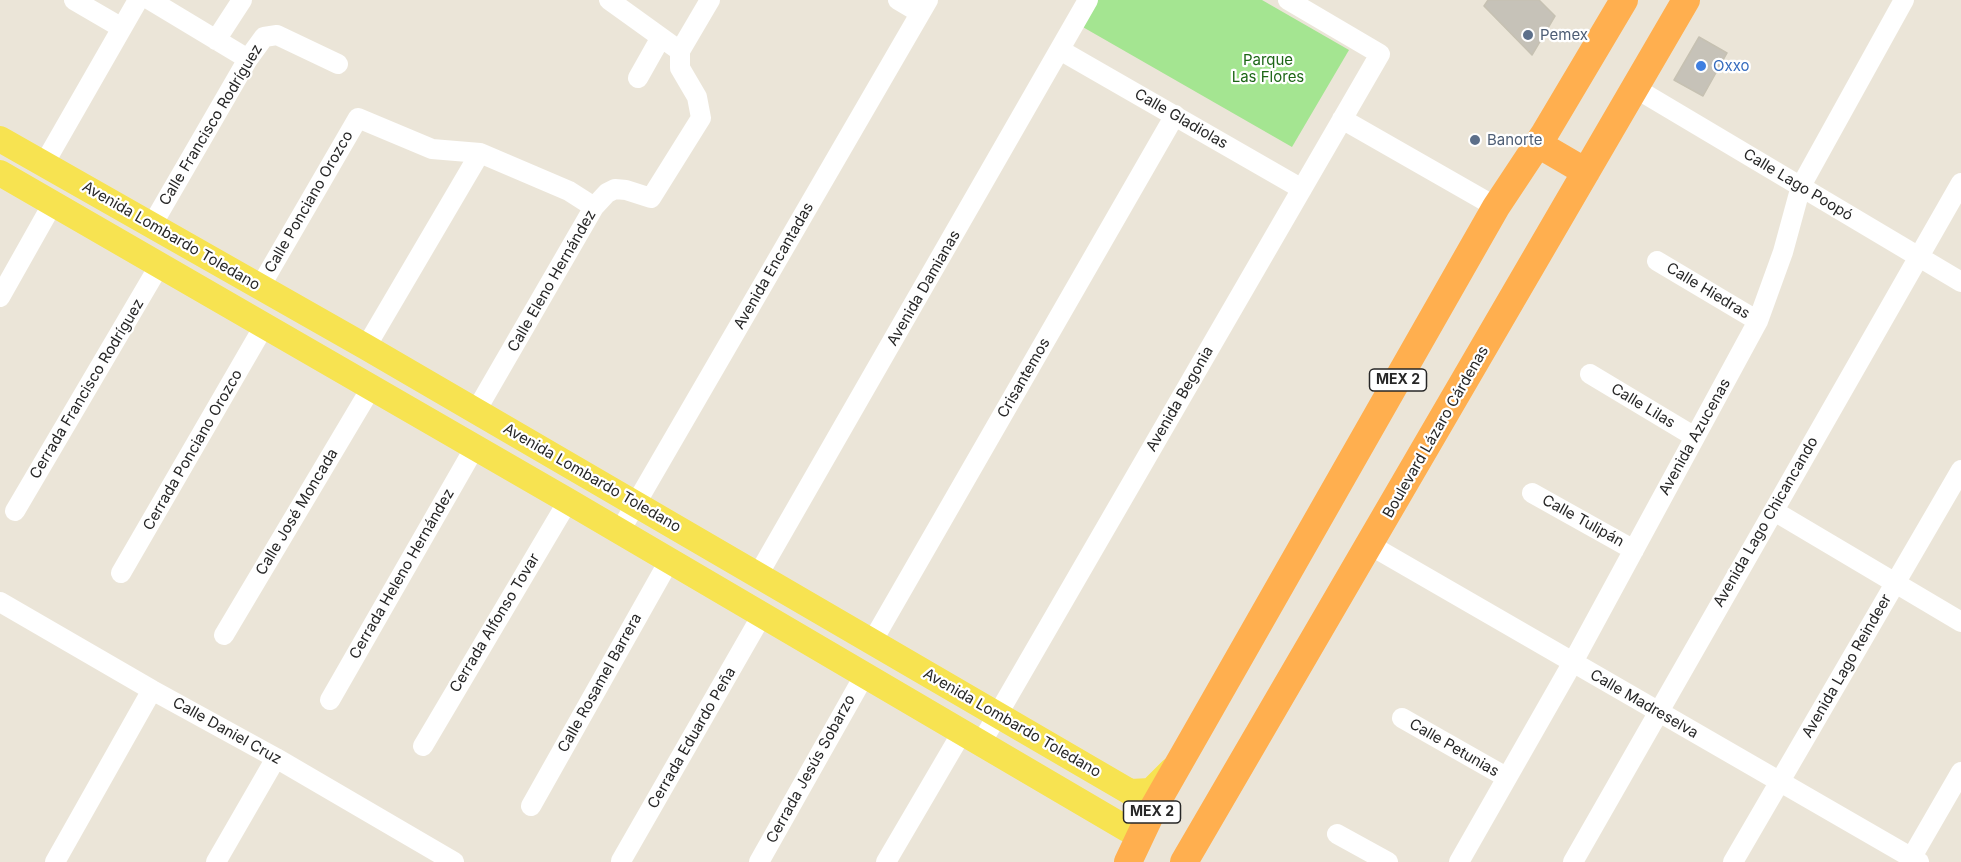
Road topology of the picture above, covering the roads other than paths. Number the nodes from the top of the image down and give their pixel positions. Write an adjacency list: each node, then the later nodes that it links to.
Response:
1 (138, 0): 14 (street)
2 (150, 0): 16 (street)
3 (242, 0): 16 (street)
4 (609, 0): 15 (street)
5 (710, 0): 18 (street)
6 (898, 0): 13 (street)
7 (1088, 0): 17 (street, Avenida Damianas)
8 (1288, 0): 24 (street, Avenida Begonia)
9 (1624, 0): 26 (highway, MEX 2)
10 (1686, 0): 22 (highway, Boulevard Lázaro Cárdenas)
11 (1904, 0): 32 (street, Avenida Azucenas)
12 (85, 3): 14 (street)
13 (924, 7): 57 (street, Avenida Encantadas)
14 (122, 28): 28 (street)
15 (660, 39): 18 (street); 21 (street)
16 (216, 40): 19 (street)
17 (1060, 50): 23 (street, Calle Gladiolas); 65 (street, Avenida Damianas)
18 (680, 51): 35 (street, Calle Eleno Hernández)
19 (248, 59): 20 (street, Calle Francisco Rodríguez); 37 (street, Calle Francisco Rodríguez)
20 (338, 64)
21 (638, 78)
22 (1635, 88): 29 (highway, Boulevard Lázaro Cárdenas); 32 (street, Calle Lago Poopó)
23 (1175, 115): 33 (street, Calle Gladiolas); 71 (street, Crisantemos)
24 (1342, 119): 33 (street, Avenida Begonia); 36 (street)
25 (0, 139): 28 (main road, Avenida Lombardo Toledano)
26 (1538, 144): 29 (highway); 36 (highway, MEX 2)
27 (480, 153): 35 (street); 43 (street, Calle Ponciano Orozco); 48 (street)
28 (44, 164): 37 (main road, Avenida Lombardo Toledano)
29 (1586, 172): 61 (highway, Boulevard Lázaro Cárdenas)
30 (0, 173): 34 (main road, Avenida Lombardo Toledano)
31 (1961, 183): 38 (street, Avenida Lago Chicancando)
32 (1801, 186): 38 (street, Calle Lago Poopó); 46 (street, Avenida Azucenas)
33 (1302, 189): 77 (street, Avenida Begonia)
34 (53, 203): 40 (main road, Avenida Lombardo Toledano); 45 (street)
35 (594, 207): 51 (street, Calle Eleno Hernández)
36 (1496, 207): 82 (highway, MEX 2)
37 (152, 225): 41 (main road, Avenida Lombardo Toledano)
38 (1917, 256): 42 (street, Calle Lago Poopó); 59 (street, Avenida Lago Chicancando)
39 (1658, 261): 46 (street, Calle Hiedras)
40 (159, 266): 44 (main road, Avenida Lombardo Toledano); 58 (street, Cerrada Francisco Rodríguez)
41 (223, 266): 43 (main road, Avenida Lombardo Toledano); 44 (main road)
42 (1961, 282)
43 (260, 286): 48 (main road, Avenida Lombardo Toledano)
44 (207, 293): 47 (main road, Avenida Lombardo Toledano)
45 (0, 297)
46 (1758, 321): 52 (street, Avenida Azucenas)
47 (264, 326): 50 (main road, Avenida Lombardo Toledano); 64 (street, Cerrada Ponciano Orozco)
48 (366, 347): 51 (main road, Avenida Lombardo Toledano)
49 (1590, 374): 52 (street, Calle Lilas)
50 (371, 388): 53 (main road, Avenida Lombardo Toledano); 70 (street, Calle José Moncada)
51 (476, 411): 57 (main road, Avenida Lombardo Toledano)
52 (1695, 437): 62 (street, Avenida Azucenas)
53 (475, 447): 56 (main road, Avenida Lombardo Toledano); 75 (street, Cerrada Heleno Hernández)
54 (1961, 470): 66 (street, Avenida Lago Reindeer)
55 (1532, 493): 62 (street, Calle Tulipán)
56 (568, 501): 60 (main road, Avenida Lombardo Toledano); 80 (street, Cerrada Alfonso Tovar)
57 (636, 504): 60 (street, Avenida Encantadas); 65 (main road, Avenida Lombardo Toledano)
58 (15, 511)
59 (1774, 511): 66 (street); 76 (street, Avenida Lago Chicancando)
60 (620, 531): 63 (main road, Avenida Lombardo Toledano)
61 (1370, 545): 72 (street, Calle Madreselva); 88 (highway, Boulevard Lázaro Cárdenas)
62 (1634, 550): 72 (street, Avenida Azucenas)
63 (669, 561): 68 (main road, Avenida Lombardo Toledano); 86 (street, Calle Rosamel Barrera)
64 (121, 573)
65 (758, 575): 71 (main road, Avenida Lombardo Toledano)
66 (1895, 583): 69 (street); 85 (street, Avenida Lago Reindeer)
67 (0, 602): 74 (street, Calle Daniel Cruz)
68 (762, 615): 73 (main road, Avenida Lombardo Toledano); 91 (street, Cerrada Eduardo Peña)
69 (1961, 622)
70 (224, 635)
71 (872, 642): 77 (main road, Avenida Lombardo Toledano)
72 (1573, 662): 76 (street, Calle Madreselva); 84 (street, Avenida Azucenas)
73 (864, 676): 79 (main road, Avenida Lombardo Toledano); 96 (street, Cerrada Jesús Sobarzo)
74 (152, 690): 81 (street, Calle Daniel Cruz); 93 (street)
75 (330, 700)
76 (1657, 711): 85 (street, Calle Madreselva); 104 (street, Avenida Lago Chicancando)
77 (996, 714): 79 (street, Avenida Begonia); 82 (main road, Avenida Lombardo Toledano)
78 (1402, 718): 84 (street, Calle Petunias)
79 (970, 739): 89 (main road, Avenida Lombardo Toledano); 97 (street, Avenida Begonia)
80 (423, 746)
81 (276, 758): 94 (street); 95 (street, Calle Daniel Cruz)
82 (1179, 764): 87 (highway, MEX 2)
83 (1961, 772): 92 (street)
84 (1506, 777): 103 (street, Avenida Azucenas)
85 (1779, 782): 92 (street, Calle Madreselva); 105 (street, Avenida Lago Reindeer)
86 (531, 806)
87 (1154, 807): 89 (highway); 99 (highway, MEX 2)
88 (1210, 818): 100 (highway, Boulevard Lázaro Cárdenas); 101 (highway)
89 (1126, 829): 98 (highway)
90 (1337, 834): 102 (street)
91 (621, 861)
92 (1913, 861)
93 (55, 862)
94 (216, 862)
95 (454, 862)
96 (759, 862)
97 (886, 862)
98 (1108, 862)
99 (1128, 862)
100 (1184, 862)
101 (1193, 862)
102 (1388, 862)
103 (1459, 862)
104 (1573, 862)
105 (1733, 862)

